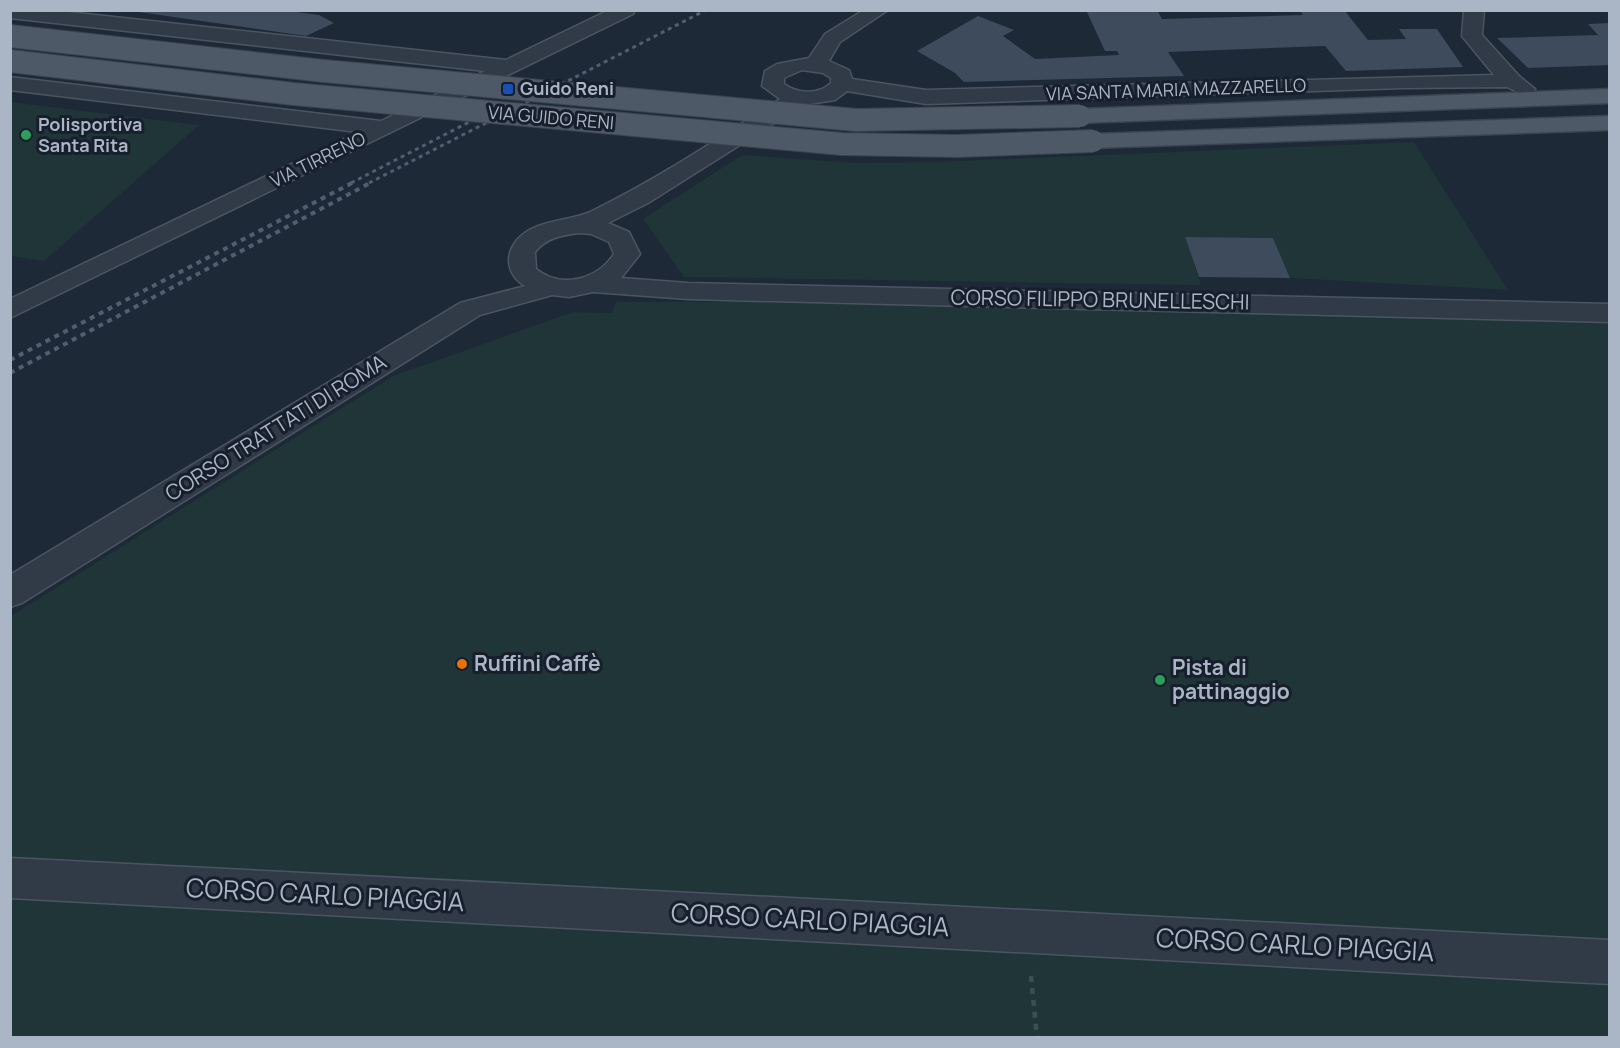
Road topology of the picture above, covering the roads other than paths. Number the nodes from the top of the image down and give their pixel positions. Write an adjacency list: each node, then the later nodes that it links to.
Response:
1 (626, 10): 9 (street, VIA TIRRENO)
2 (879, 10): 8 (street)
3 (1473, 10): 10 (street)
4 (10, 12): 5 (street)
5 (72, 14): 9 (street)
6 (10, 36): 16 (main road, VIA GUIDO RENI, bridge)
7 (10, 61): 17 (main road, VIA GUIDO RENI, bridge)
8 (818, 64): 12 (street); 14 (street)
9 (509, 67): 18 (street, VIA TIRRENO)
10 (1511, 81): 12 (street, VIA SANTA MARIA MAZZARELLO); 15 (street)
11 (10, 83): 18 (street)
12 (842, 84): 14 (street)
13 (1610, 96): 15 (main road, VIA SANTA MARIA MAZZARELLO)
14 (798, 98): 19 (street)
15 (1541, 99): 16 (main road, VIA SANTA MARIA MAZZARELLO)
16 (1080, 116)
17 (1610, 123)
18 (385, 128): 27 (street, VIA TIRRENO)
19 (639, 198): 20 (street); 21 (street)
20 (582, 225): 21 (street); 22 (street)
21 (622, 245): 23 (street); 25 (street)
22 (522, 256): 24 (street); 26 (street)
23 (591, 284): 24 (street); 25 (street, CORSO FILIPPO BRUNELLESCHI)
24 (551, 287): 26 (street, CORSO TRATTATI DI ROMA)
25 (688, 291): 28 (street, CORSO FILIPPO BRUNELLESCHI)
26 (470, 309): 29 (street, CORSO TRATTATI DI ROMA)
27 (10, 310)
28 (1610, 313)
29 (10, 593)
30 (10, 878): 31 (street, CORSO CARLO PIAGGIA)
31 (1610, 962)

